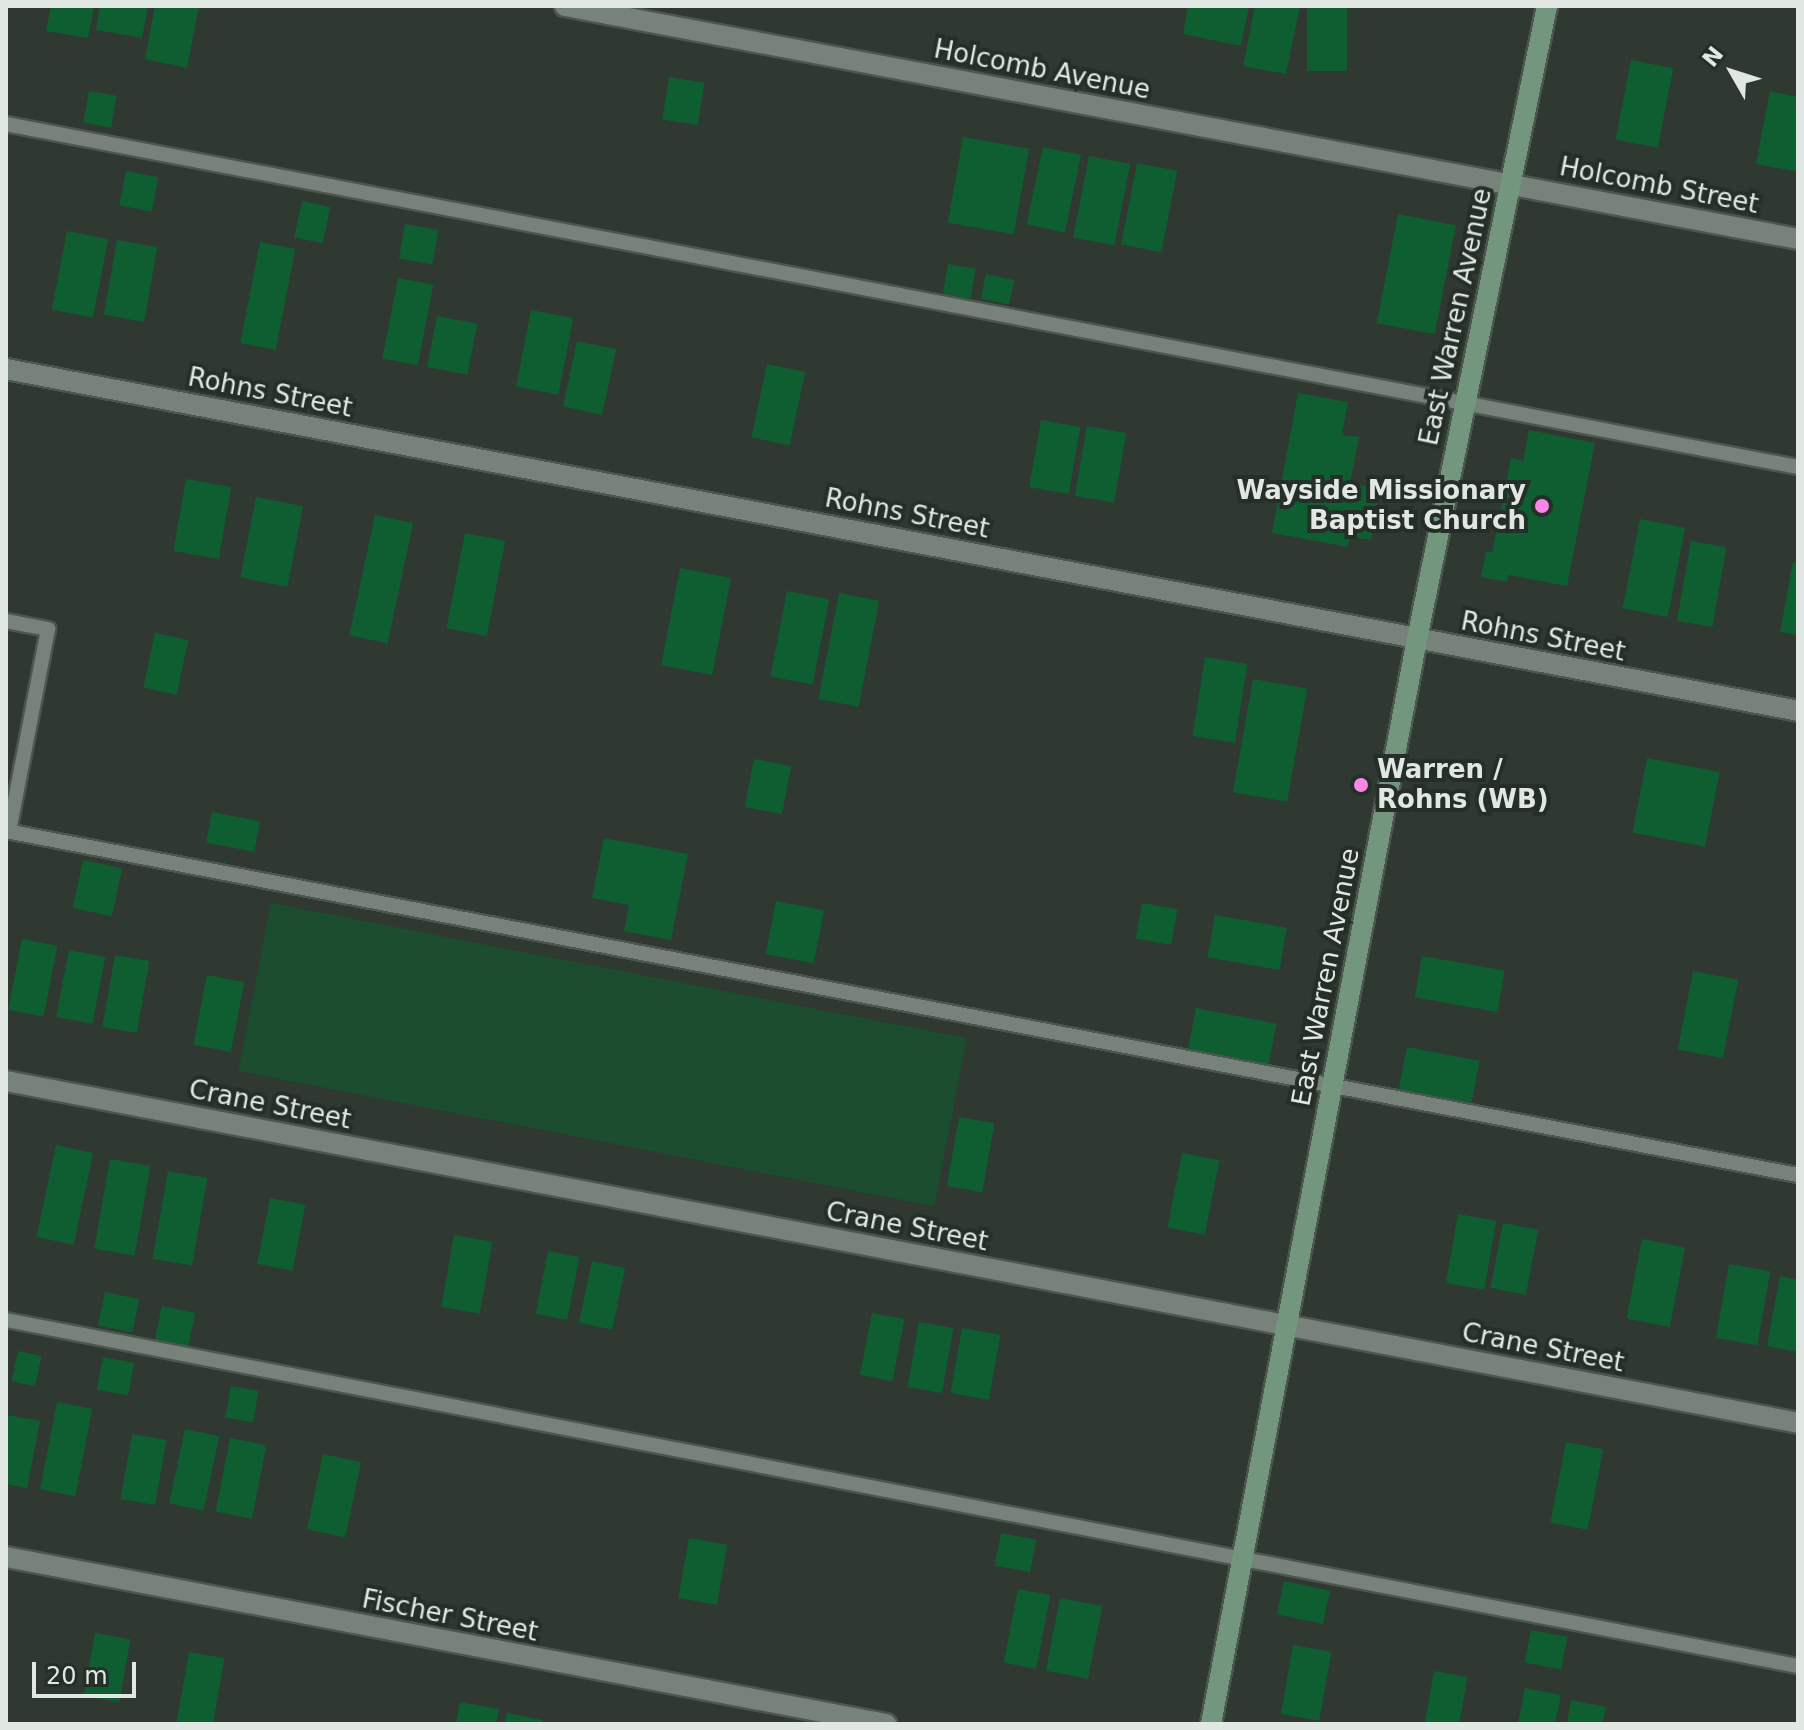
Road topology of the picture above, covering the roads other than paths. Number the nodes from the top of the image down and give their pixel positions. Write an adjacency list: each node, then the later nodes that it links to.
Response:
1 (565, 6): 4 (street, Holcomb Avenue)
2 (1547, 6): 4 (main road, East Warren Avenue)
3 (6, 124): 7 (lane)
4 (1510, 185): 5 (street, Holcomb Street); 7 (main road, East Warren Avenue)
5 (1798, 239)
6 (6, 369): 10 (street, Rohns Street)
7 (1465, 405): 8 (lane); 10 (main road, East Warren Avenue)
8 (1798, 467)
9 (6, 621): 12 (lane)
10 (1417, 639): 11 (street, Rohns Street); 14 (main road, East Warren Avenue)
11 (1798, 711)
12 (8, 831): 14 (lane)
13 (6, 1081): 17 (street, Crane Street)
14 (1332, 1089): 15 (lane); 17 (main road, East Warren Avenue)
15 (1798, 1175)
16 (6, 1320): 20 (lane)
17 (1287, 1325): 18 (street, Crane Street); 20 (main road, East Warren Avenue)
18 (1798, 1423)
19 (6, 1557): 22 (street, Fischer Street)
20 (1242, 1559): 21 (lane); 23 (main road, East Warren Avenue)
21 (1798, 1666)
22 (886, 1724)
23 (1211, 1724)

